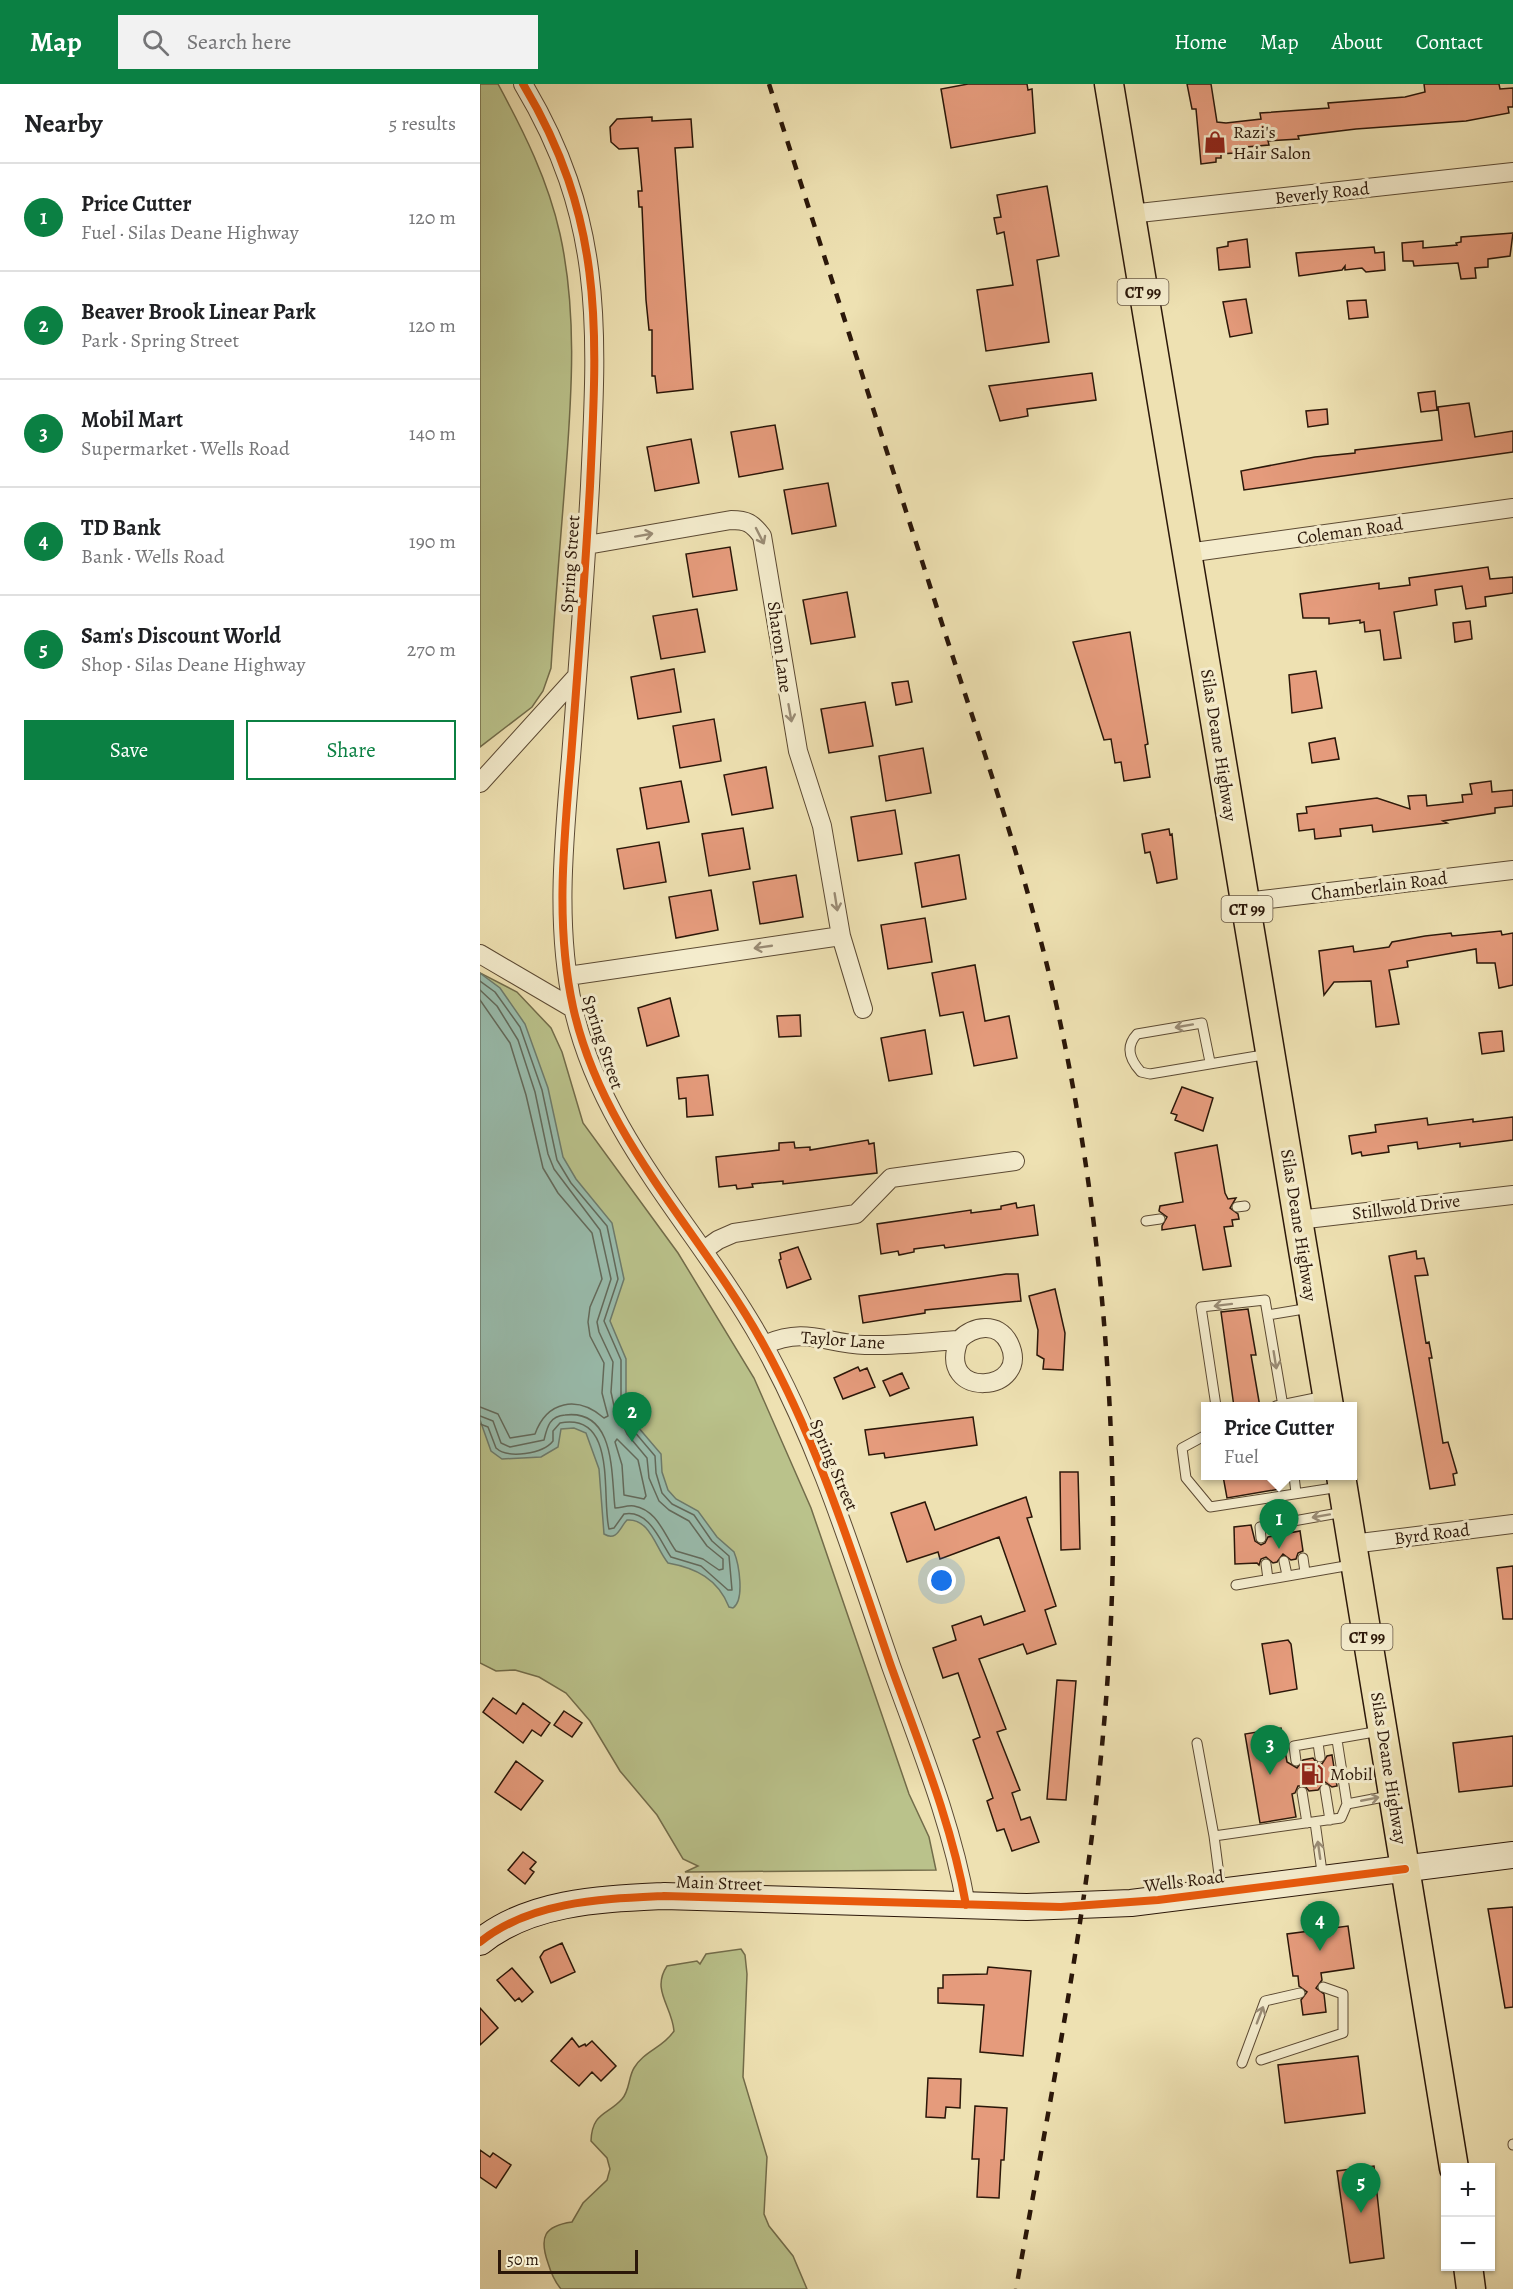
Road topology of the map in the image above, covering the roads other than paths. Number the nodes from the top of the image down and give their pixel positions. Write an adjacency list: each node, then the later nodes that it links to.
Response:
1 (523, 84): 6 (street, Spring Street)
2 (1108, 84): 4 (main road, Silas Deane Highway / CT 99)
3 (1513, 172): 4 (street, Beverly Road)
4 (1130, 214): 7 (main road, Silas Deane Highway / CT 99)
5 (1513, 508): 7 (street, Coleman Road)
6 (587, 545): 8 (street, Spring Street); 12 (street, Sharon Lane, one-way to 12)
7 (1187, 553): 11 (main road, Silas Deane Highway / CT 99)
8 (577, 676): 9 (street); 14 (street, Spring Street)
9 (480, 783)
10 (1513, 870): 11 (street, Chamberlain Road)
11 (1245, 902): 17 (main road, Silas Deane Highway / CT 99)
12 (841, 936): 14 (street, one-way to 14); 16 (street, Sharon Lane)
13 (480, 954): 15 (street, Spring Street)
14 (568, 976): 15 (street, Spring Street)
15 (574, 1009): 24 (street, Spring Street)
16 (863, 1009)
17 (1271, 1054): 18 (lane); 22 (main road, Silas Deane Highway / CT 99)
18 (1210, 1062): 18 (lane, one-way to 18)
19 (1015, 1161): 24 (street)
20 (1513, 1195): 22 (street, Stillwold Drive)
21 (1160, 1219): 23 (lane)
22 (1298, 1220): 25 (main road, Silas Deane Highway / CT 99)
23 (1146, 1221)
24 (704, 1250): 28 (street, Spring Street)
25 (1313, 1308): 26 (lane); 29 (main road, Silas Deane Highway / CT 99)
26 (1268, 1315): 30 (lane, one-way to 30); 31 (lane, one-way to 31)
27 (959, 1340): 28 (street, Taylor Lane)
28 (764, 1345): 67 (street, Spring Street)
29 (1328, 1401)
30 (1215, 1402)
31 (1280, 1402)
32 (1201, 1438): 35 (lane)
33 (1294, 1480): 35 (lane)
34 (1343, 1491): 35 (lane); 36 (lane, one-way to 36); 42 (main road, Silas Deane Highway / CT 99)
35 (1296, 1494)
36 (1296, 1520): 37 (lane); 39 (lane)
37 (1278, 1523): 40 (lane); 41 (lane)
38 (1513, 1524): 42 (street, Byrd Road)
39 (1298, 1532)
40 (1280, 1535)
41 (1262, 1538)
42 (1354, 1554): 46 (lane); 50 (main road, Silas Deane Highway / CT 99)
43 (1303, 1558): 46 (lane)
44 (1284, 1561): 47 (lane)
45 (1266, 1564): 48 (lane)
46 (1305, 1572): 47 (lane)
47 (1287, 1575): 48 (lane)
48 (1268, 1579): 49 (lane)
49 (1236, 1585)
50 (1383, 1730): 51 (lane); 58 (main road, Silas Deane Highway / CT 99)
51 (1337, 1740): 53 (lane); 59 (lane)
52 (1197, 1743): 62 (lane)
53 (1318, 1743): 54 (lane); 55 (lane)
54 (1320, 1757)
55 (1296, 1761)
56 (1325, 1789): 60 (lane)
57 (1302, 1792): 61 (lane)
58 (1393, 1795): 59 (lane, one-way to 58); 64 (main road, Silas Deane Highway / CT 99)
59 (1347, 1804): 60 (lane)
60 (1330, 1820): 61 (lane)
61 (1311, 1822): 62 (lane); 65 (lane, one-way to 61)
62 (1214, 1836): 66 (lane)
63 (1513, 1855): 64 (street, Wells Road)
64 (1405, 1869): 65 (street, Wells Road); 73 (main road, Silas Deane Highway / CT 99)
65 (1323, 1879): 66 (street, Wells Road)
66 (1222, 1892): 67 (street, Wells Road)
67 (966, 1905): 68 (street, Main Street)
68 (480, 1942)
69 (1323, 1987): 71 (lane)
70 (1300, 1993): 72 (lane, one-way to 70)
71 (1261, 2060)
72 (1242, 2063)
73 (1453, 2163)
74 (1469, 2271): 75 (main road)
75 (1471, 2289)

